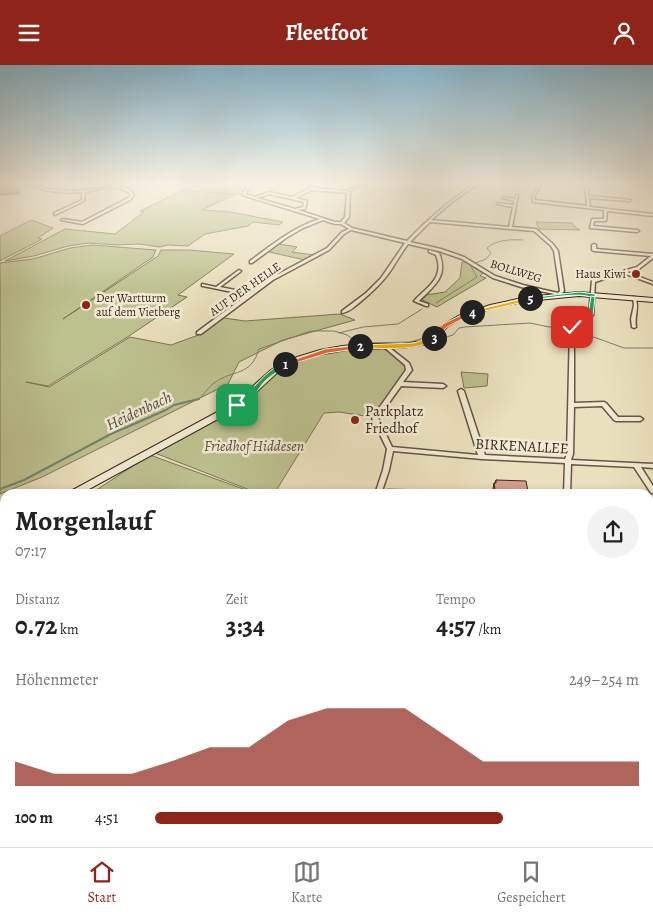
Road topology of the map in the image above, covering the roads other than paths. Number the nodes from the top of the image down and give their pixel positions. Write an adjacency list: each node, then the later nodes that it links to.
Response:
1 (91, 218): 7 (street)
2 (346, 218): 9 (street)
3 (433, 218): 8 (street)
4 (512, 218): 10 (street)
5 (604, 218): 12 (street)
6 (325, 219): 9 (street, BOLLWEG); 17 (street)
7 (63, 220)
8 (430, 221): 10 (street); 13 (street)
9 (342, 223): 11 (street, BOLLWEG)
10 (510, 228): 23 (street)
11 (352, 229): 13 (street, BOLLWEG); 24 (street, AUF DER HELLE)
12 (637, 231)
13 (408, 242): 14 (street, BOLLWEG); 29 (street)
14 (419, 245): 23 (street, BOLLWEG); 28 (street)
15 (594, 245): 16 (street)
16 (653, 256): 19 (street)
17 (251, 262)
18 (239, 271): 22 (street)
19 (622, 272): 20 (street); 25 (street)
20 (653, 283)
21 (203, 285): 22 (street)
22 (217, 288): 24 (street)
23 (562, 294): 25 (main road); 32 (main road)
24 (251, 295): 31 (street, AUF DER HELLE)
25 (593, 295): 26 (main road); 36 (street)
26 (634, 298): 27 (main road); 30 (street)
27 (653, 300)
28 (426, 305)
29 (344, 312)
30 (634, 327)
31 (199, 333)
32 (386, 346): 33 (street); 43 (main road)
33 (401, 384): 34 (street); 38 (street)
34 (443, 385)
35 (461, 391): 39 (street)
36 (571, 405): 37 (street); 40 (street)
37 (640, 419)
38 (390, 449): 39 (street, BIRKENALLEE); 44 (street)
39 (482, 457): 40 (street, BIRKENALLEE)
40 (568, 461): 41 (street, BIRKENALLEE); 45 (street)
41 (636, 465): 42 (street, BIRKENALLEE); 46 (street)
42 (653, 466)
43 (81, 489)
44 (380, 489)
45 (567, 489)
46 (652, 489)

